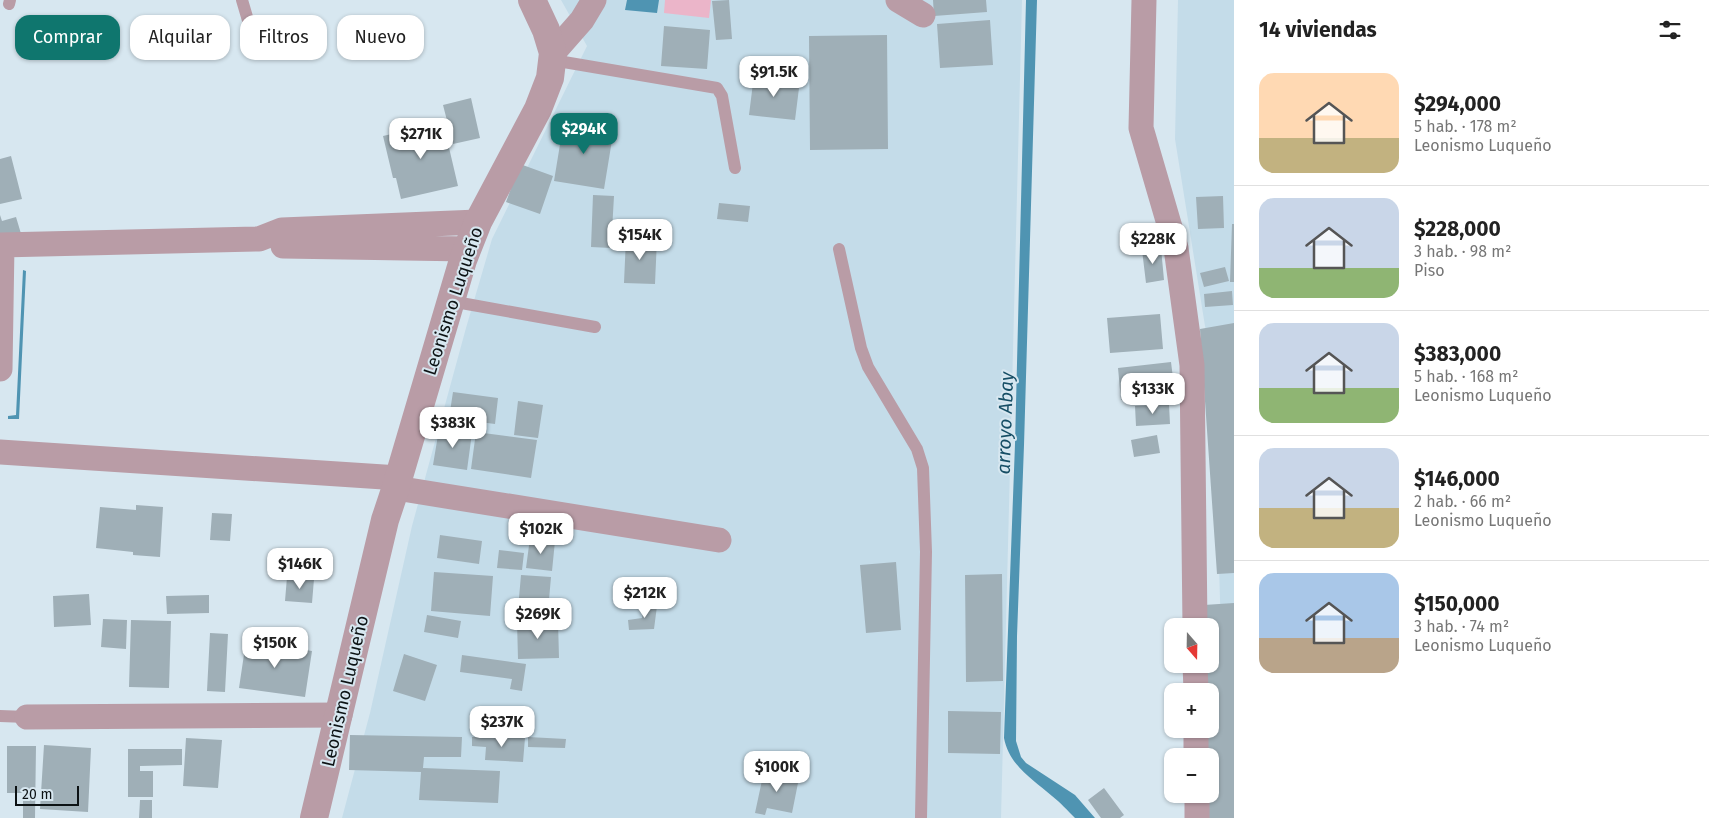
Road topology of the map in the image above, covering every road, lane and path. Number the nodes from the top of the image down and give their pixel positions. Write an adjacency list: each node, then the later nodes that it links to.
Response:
1 (242, 0): 6 (lane)
2 (532, 0): 8 (street, Leonismo Luqueño)
3 (594, 0): 8 (street)
4 (898, 0): 7 (street)
5 (1144, 0): 21 (street)
6 (246, 15)
7 (923, 15)
8 (552, 57): 9 (lane); 10 (street, Leonismo Luqueño)
9 (735, 168)
10 (478, 222): 11 (street); 13 (street, Leonismo Luqueño)
11 (259, 239): 12 (street); 13 (street)
12 (1, 245): 17 (street)
13 (467, 249): 15 (street, Leonismo Luqueño)
14 (839, 249): 27 (lane)
15 (450, 301): 16 (lane); 19 (street, Leonismo Luqueño)
16 (595, 327)
17 (0, 368)
18 (0, 452): 19 (street)
19 (397, 483): 20 (street); 22 (street, Leonismo Luqueño)
20 (719, 540)
21 (1195, 618)
22 (340, 715): 24 (street); 26 (street, Leonismo Luqueño)
23 (0, 716): 24 (lane)
24 (26, 717)
25 (1197, 803): 28 (street)
26 (314, 818)
27 (921, 818)
28 (1197, 818)

